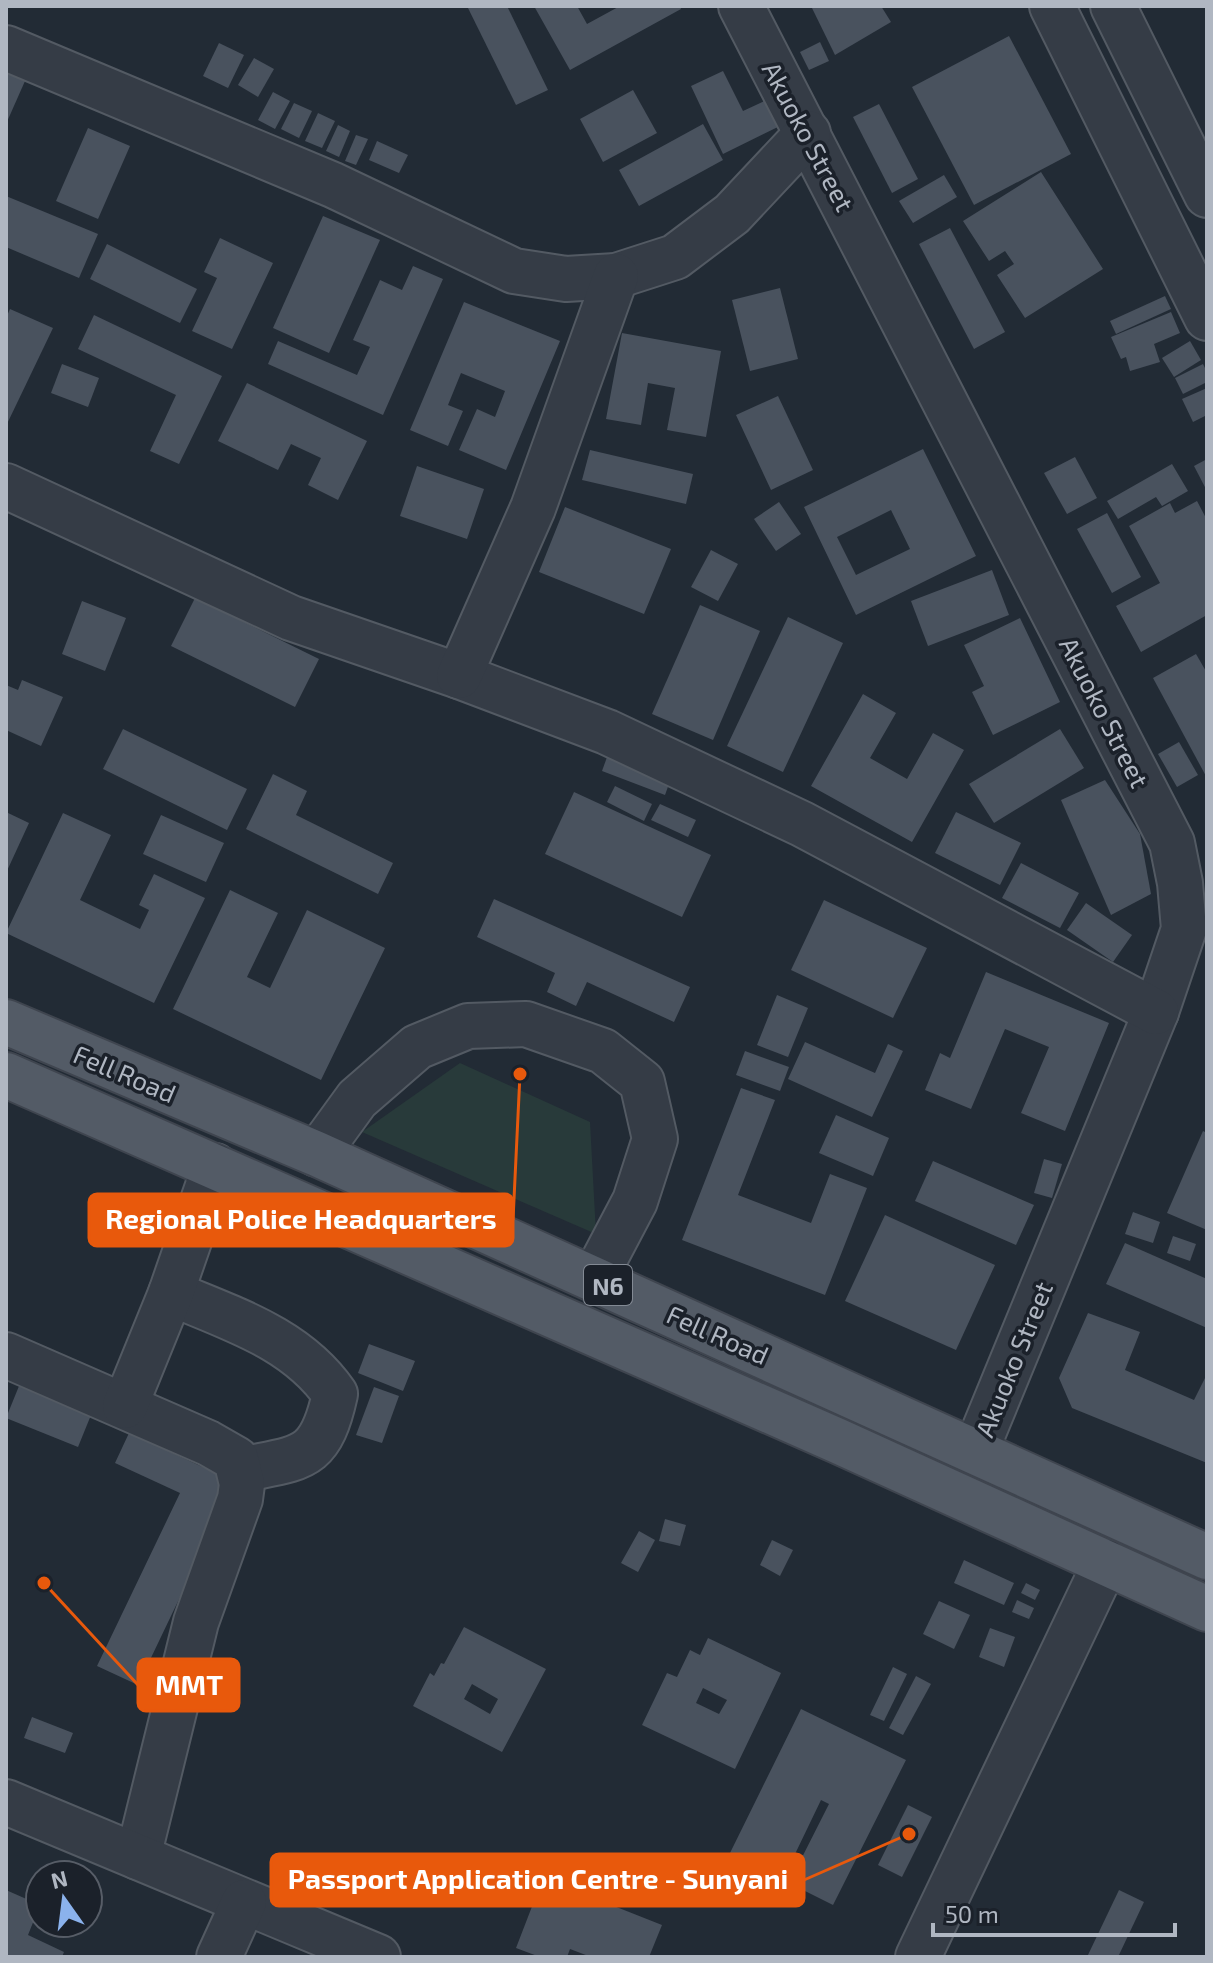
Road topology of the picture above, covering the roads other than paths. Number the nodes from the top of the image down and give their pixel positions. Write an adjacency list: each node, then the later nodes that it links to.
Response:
1 (741, 6): 5 (street, Akuoko Street)
2 (1052, 6): 8 (street)
3 (1113, 6): 6 (street)
4 (6, 48): 7 (street)
5 (808, 133): 7 (street); 11 (street, Akuoko Street)
6 (1207, 195)
7 (616, 276): 10 (street)
8 (1207, 318)
9 (6, 486): 10 (street)
10 (459, 676): 11 (street)
11 (1156, 1012): 20 (street, Akuoko Street)
12 (6, 1022): 14 (main road, Fell Road / N6)
13 (6, 1075): 15 (main road, Fell Road / N6)
14 (317, 1154): 16 (main road, Fell Road / N6); 16 (street)
15 (215, 1166): 17 (street); 23 (main road, Fell Road / N6)
16 (594, 1279): 20 (main road, Fell Road / N6)
17 (171, 1293): 19 (street); 21 (street)
18 (6, 1355): 19 (street)
19 (125, 1406): 21 (street)
20 (976, 1450): 22 (main road, Fell Road / N6)
21 (240, 1470): 26 (street)
22 (1207, 1557)
23 (1106, 1562): 24 (main road, Fell Road / N6); 30 (street)
24 (1207, 1609)
25 (6, 1802): 26 (street)
26 (138, 1857): 27 (street)
27 (244, 1902): 28 (street); 29 (street)
28 (219, 1957)
29 (378, 1957)
30 (918, 1957)

